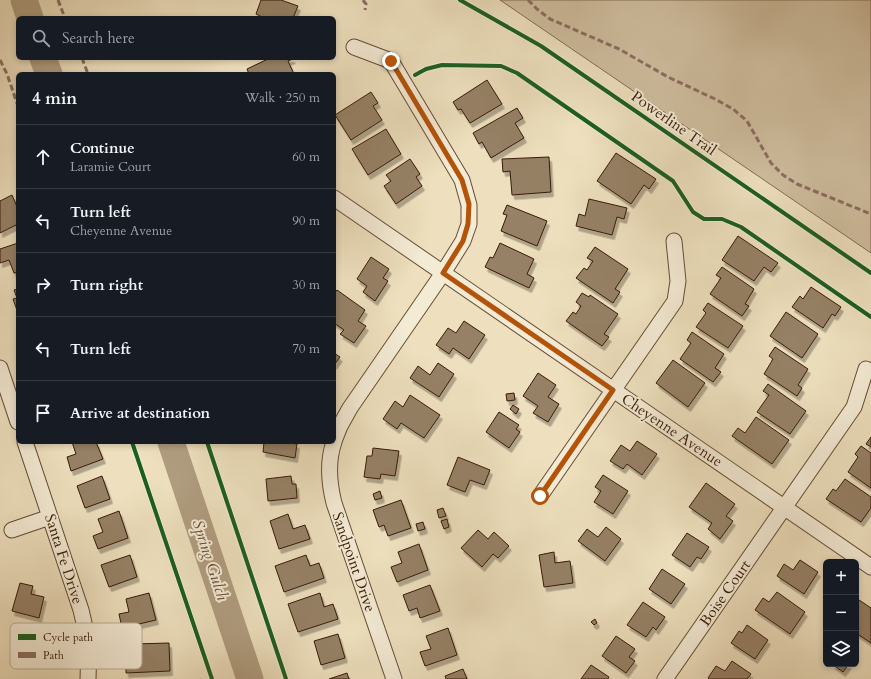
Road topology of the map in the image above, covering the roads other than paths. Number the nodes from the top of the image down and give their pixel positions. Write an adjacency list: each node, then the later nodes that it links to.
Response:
1 (354, 47): 4 (street, Sandpoint Drive)
2 (336, 199): 4 (street, Cheyenne Avenue)
3 (674, 241): 7 (street)
4 (443, 273): 7 (street, Cheyenne Avenue); 9 (street, Sandpoint Drive)
5 (0, 368): 8 (street)
6 (866, 369): 13 (street, Boise Court)
7 (613, 390): 12 (street); 13 (street, Cheyenne Avenue)
8 (16, 416)
9 (336, 438)
10 (26, 444): 14 (street, Santa Fe Drive)
11 (334, 444): 20 (street, Sandpoint Drive)
12 (540, 496)
13 (784, 507): 16 (street, Cheyenne Avenue); 21 (street, Boise Court)
14 (50, 517): 15 (street); 17 (street, Santa Fe Drive)
15 (12, 530)
16 (871, 567)
17 (84, 623)
18 (88, 669): 19 (street, Santa Fe Drive)
19 (88, 679)
20 (394, 679)
21 (666, 679)

